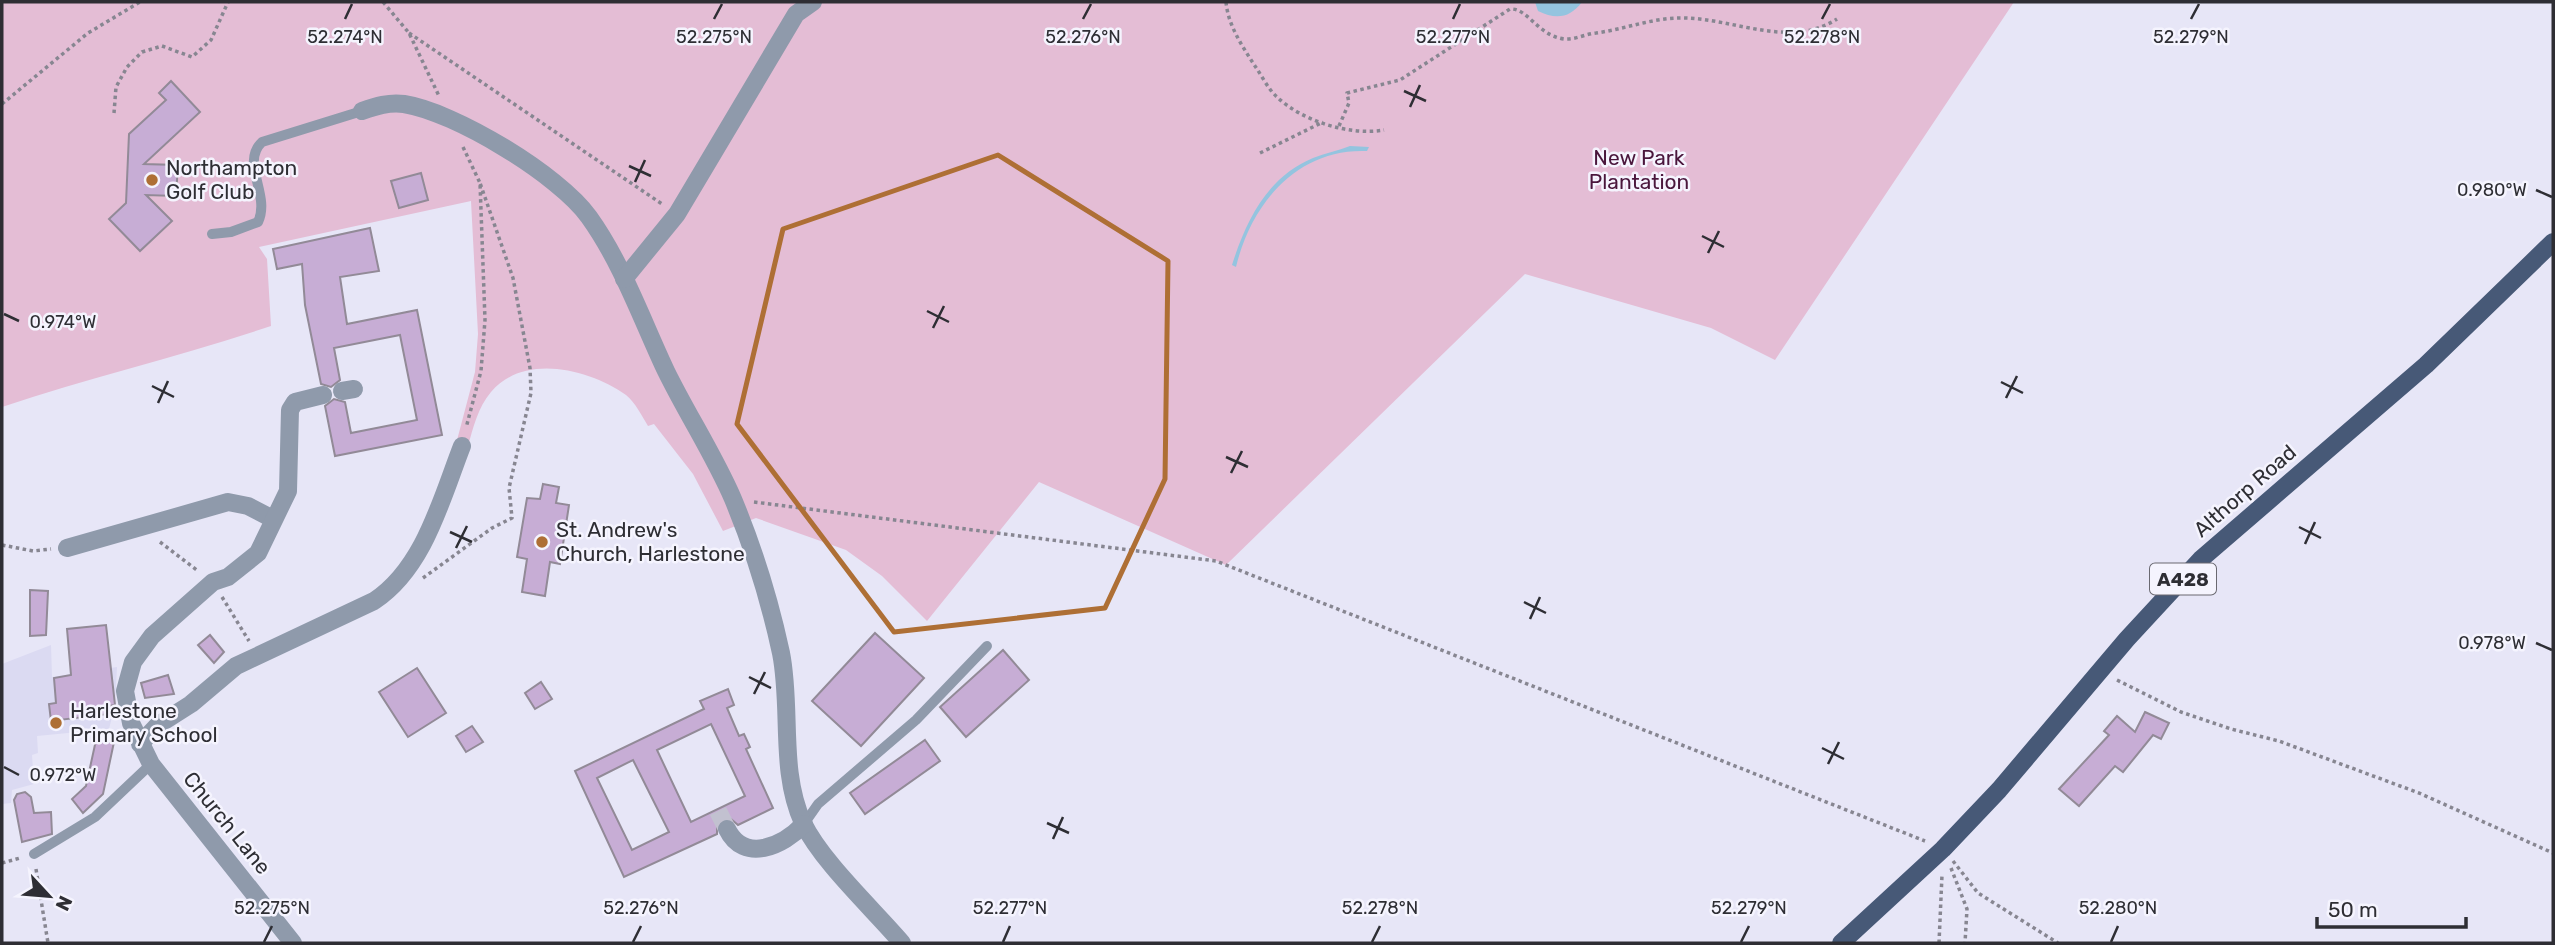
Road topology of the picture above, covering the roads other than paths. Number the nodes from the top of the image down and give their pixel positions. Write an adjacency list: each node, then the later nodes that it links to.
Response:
1 (813, 2): 5 (street)
2 (362, 111): 3 (lane); 5 (street)
3 (212, 234)
4 (2553, 242): 18 (main road, Althorp Road / A428)
5 (624, 279): 13 (street)
6 (323, 395): 8 (street, Church Lane)
7 (462, 446): 11 (street)
8 (273, 519): 9 (street); 11 (street, Church Lane)
9 (67, 548)
10 (987, 646): 13 (lane)
11 (140, 744): 12 (street, Church Lane)
12 (151, 764): 15 (lane); 16 (street, Church Lane)
13 (804, 824): 14 (street); 17 (street)
14 (727, 829)
15 (34, 855)
16 (293, 943)
17 (902, 943)
18 (1841, 943)

